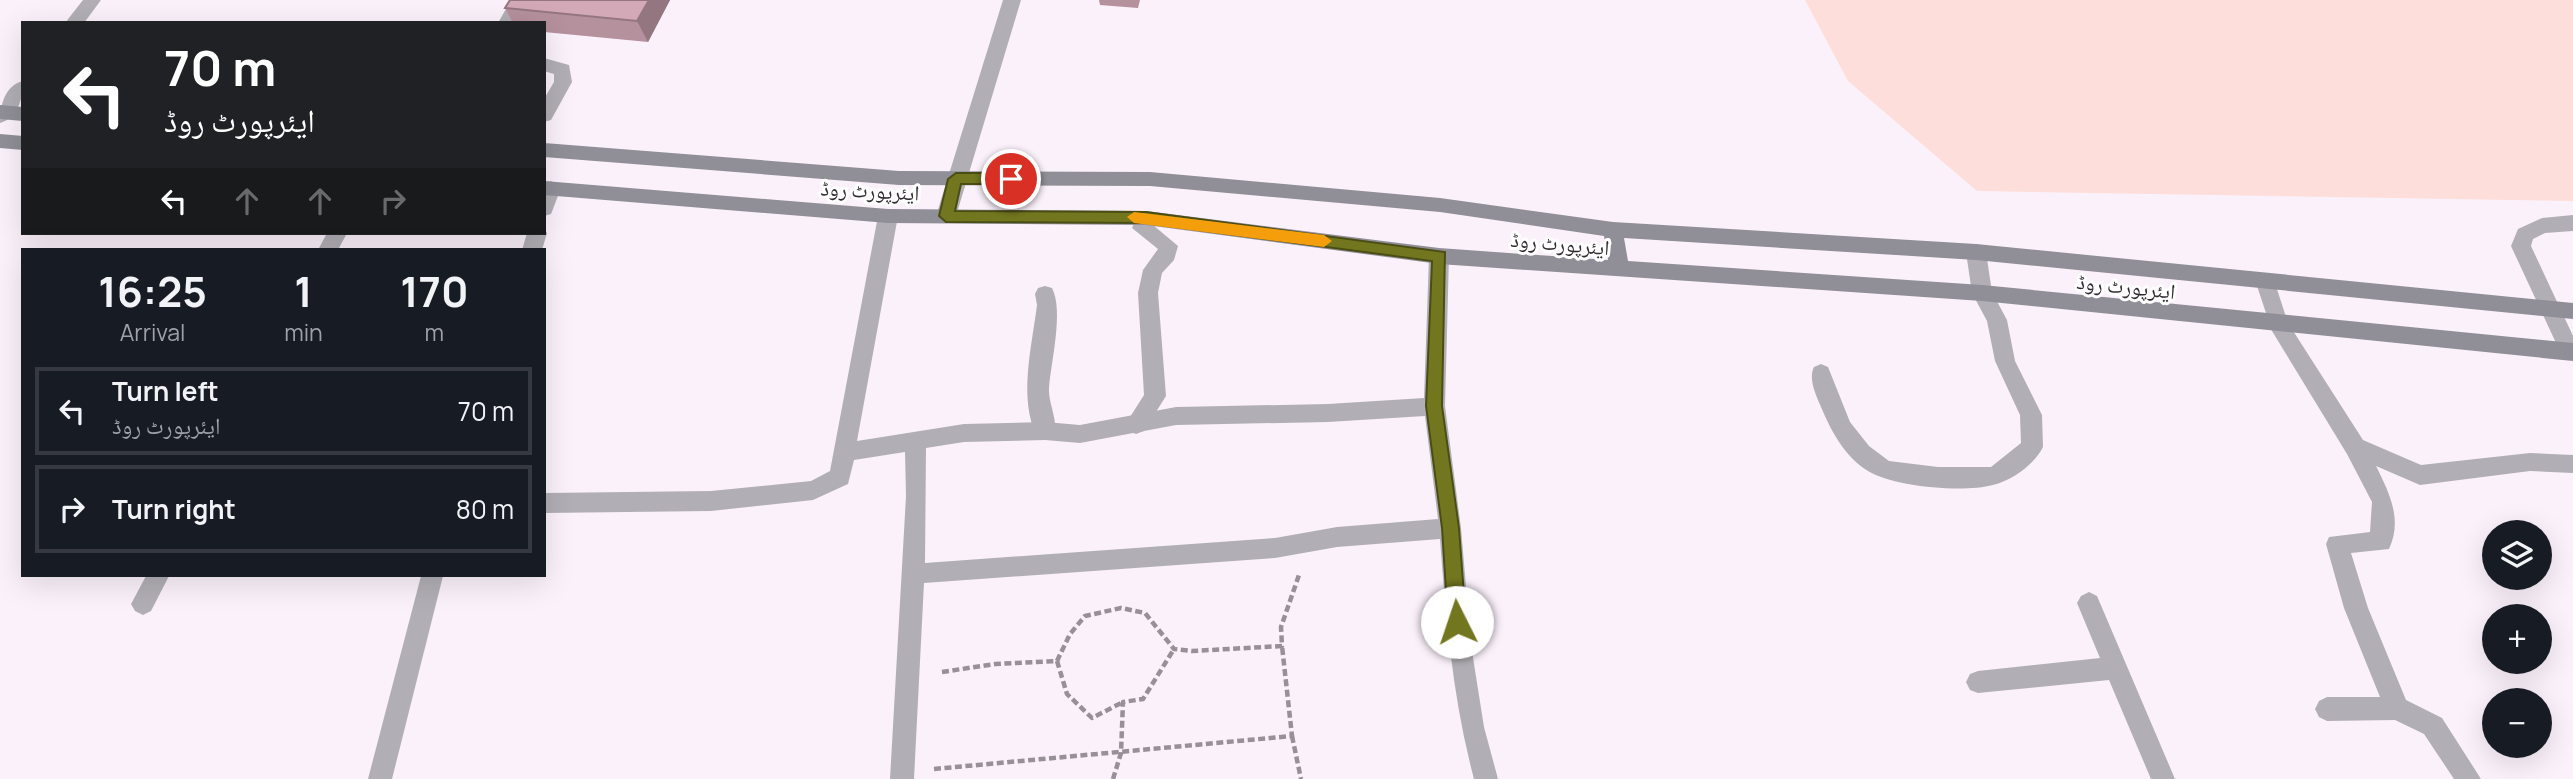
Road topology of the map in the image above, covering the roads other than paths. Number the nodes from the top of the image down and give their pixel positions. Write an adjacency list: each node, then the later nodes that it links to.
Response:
1 (92, 0): 4 (street)
2 (520, 0): 5 (street)
3 (1013, 0): 14 (street)
4 (76, 21)
5 (508, 21)
6 (546, 65): 8 (street)
7 (21, 90): 9 (street)
8 (546, 111)
9 (1, 113): 10 (street)
10 (21, 114)
11 (0, 141): 12 (street)
12 (21, 143)
13 (546, 150): 14 (street, ایئرپورٹ روڈ)
14 (956, 179): 17 (street); 20 (street, ایئرپورٹ روڈ)
15 (547, 188): 16 (street, ایئرپورٹ روڈ)
16 (888, 216): 17 (street, ایئرپورٹ روڈ); 37 (street)
17 (946, 216): 18 (street, ایئرپورٹ روڈ)
18 (1146, 218): 22 (street, ایئرپورٹ روڈ); 33 (street)
19 (2573, 223): 27 (street)
20 (1613, 230): 21 (street, ایئرپورٹ روڈ); 23 (street)
21 (1976, 252): 24 (street, ایئرپورٹ روڈ); 25 (street)
22 (1439, 256): 23 (street, ایئرپورٹ روڈ); 32 (street)
23 (1619, 270): 25 (street, ایئرپورٹ روڈ)
24 (2266, 283): 27 (street, ایئرپورٹ روڈ); 29 (street)
25 (1982, 293): 29 (street, ایئرپورٹ روڈ); 31 (street)
26 (1045, 294): 34 (street)
27 (2551, 309): 28 (street, ایئرپورٹ روڈ); 30 (street)
28 (2573, 311)
29 (2279, 325): 30 (street, ایئرپورٹ روڈ); 36 (street)
30 (2571, 352)
31 (1821, 373)
32 (1434, 406): 33 (street); 40 (street)
33 (1136, 425): 34 (street)
34 (1045, 431): 35 (street)
35 (915, 439): 37 (street); 41 (street)
36 (2355, 447): 38 (street); 48 (street)
37 (847, 452): 39 (street)
38 (2573, 464)
39 (546, 503)
40 (1450, 528): 41 (street); 52 (street)
41 (912, 574): 50 (street)
42 (157, 577): 45 (street)
43 (432, 577): 51 (street)
44 (2089, 603): 46 (street)
45 (143, 604)
46 (2115, 668): 47 (street); 53 (street)
47 (1978, 682)
48 (2397, 708): 49 (street); 54 (street)
49 (2327, 709)
50 (902, 775)
51 (380, 779)
52 (1486, 779)
53 (2163, 779)
54 (2469, 779)

